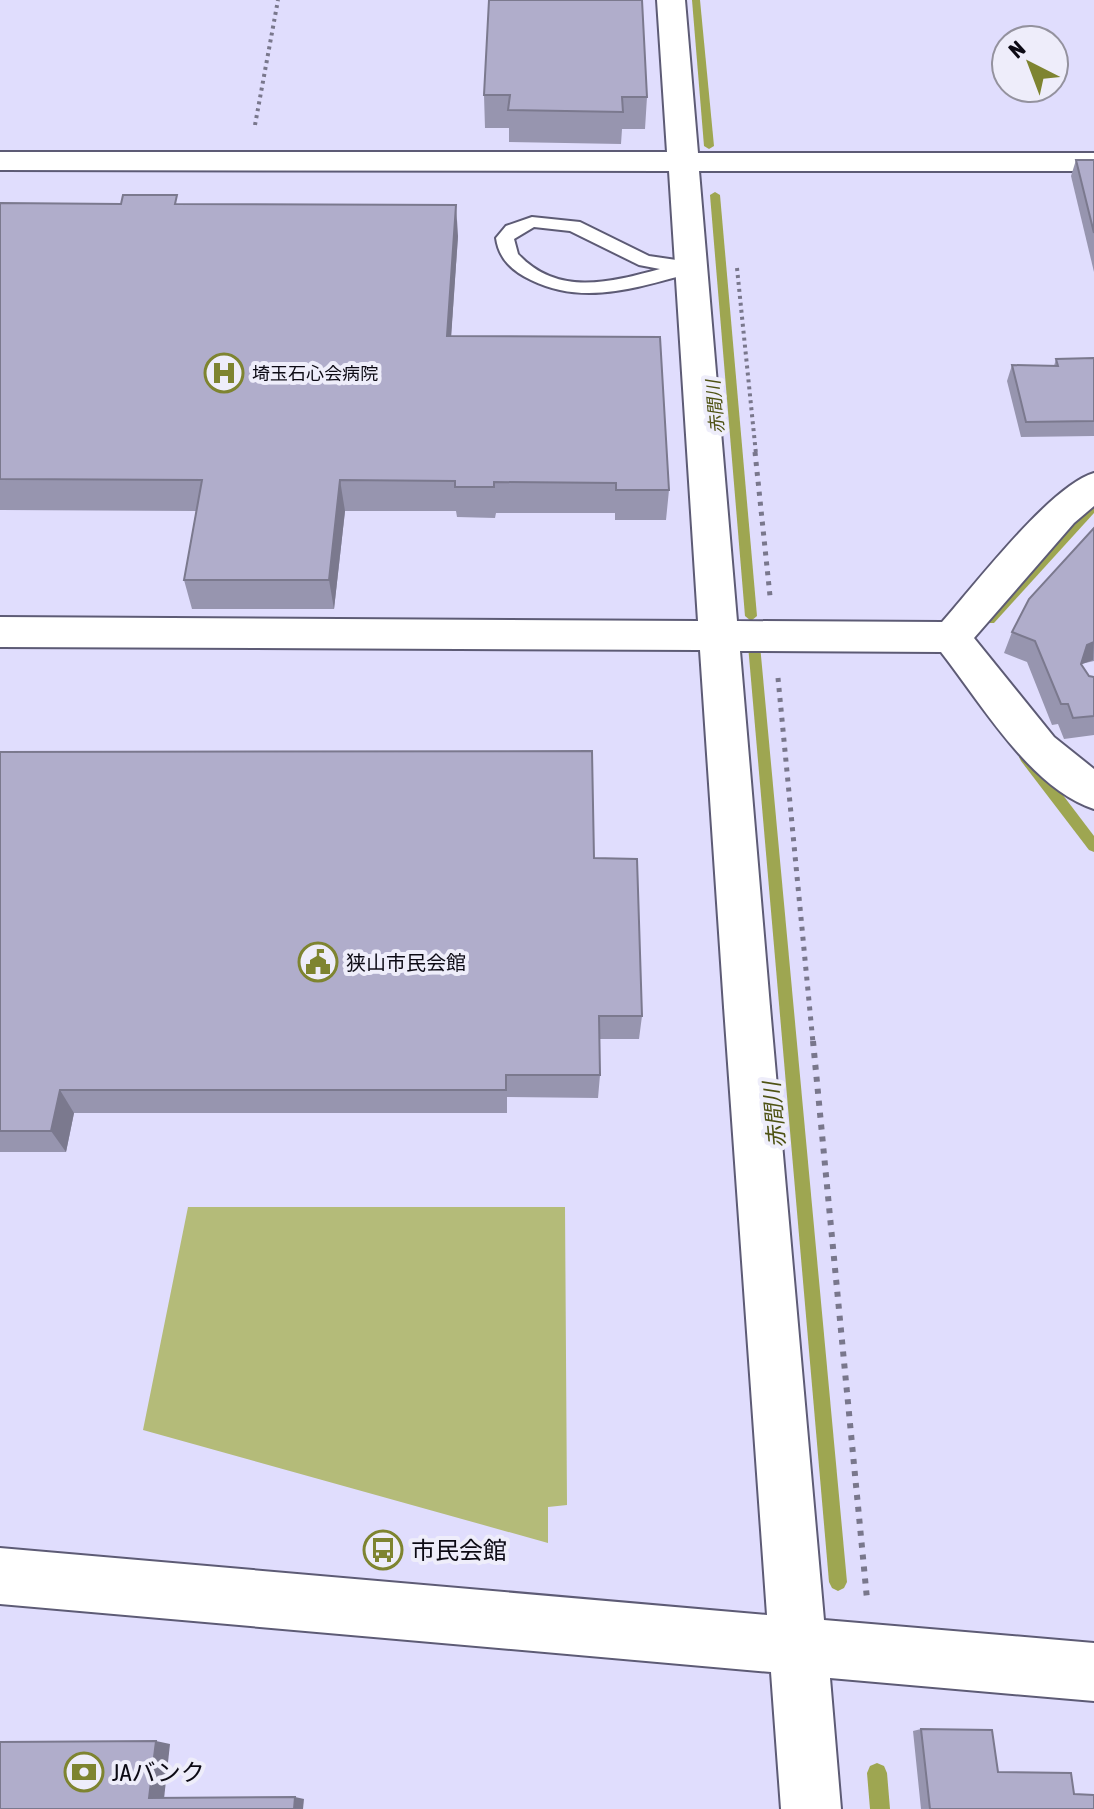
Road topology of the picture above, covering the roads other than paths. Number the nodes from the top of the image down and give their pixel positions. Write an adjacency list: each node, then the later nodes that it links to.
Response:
1 (671, 0): 3 (street)
2 (0, 161): 3 (street)
3 (682, 161): 4 (street); 5 (street)
4 (1094, 162)
5 (690, 268): 5 (lane); 8 (street)
6 (1094, 486): 9 (street)
7 (0, 632): 8 (street)
8 (720, 634): 9 (street); 12 (street)
9 (952, 637): 10 (street)
10 (1094, 792)
11 (0, 1576): 12 (street)
12 (797, 1644): 13 (street); 14 (street)
13 (1094, 1672)
14 (811, 1809)

